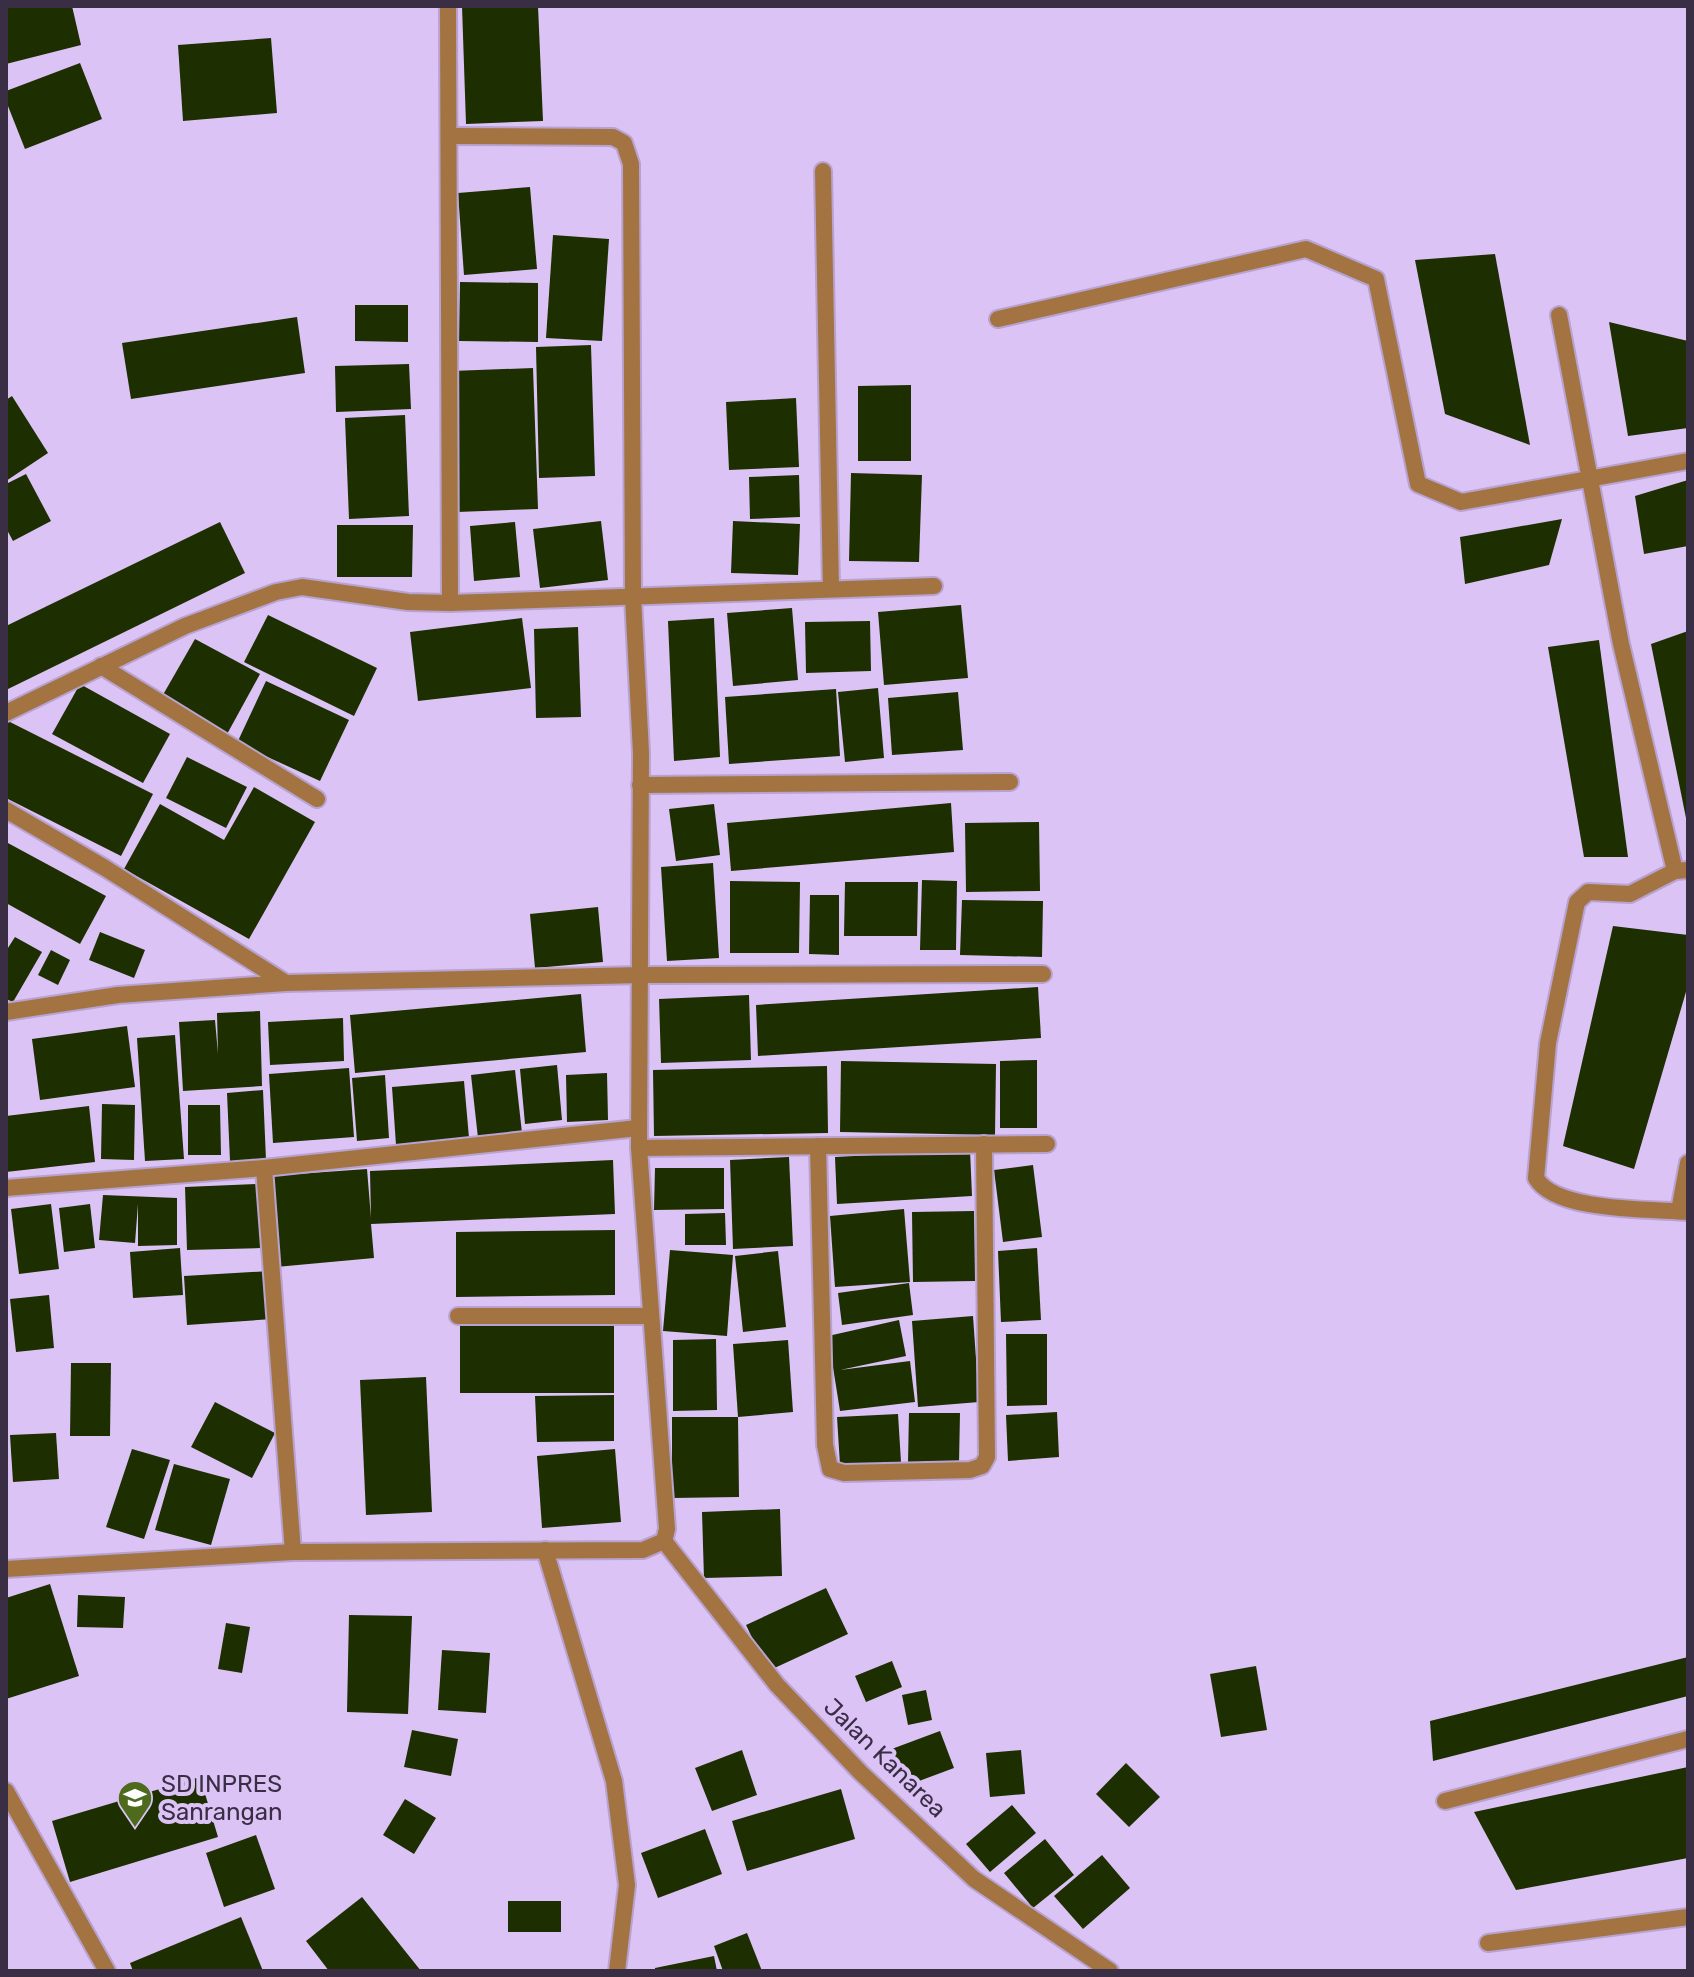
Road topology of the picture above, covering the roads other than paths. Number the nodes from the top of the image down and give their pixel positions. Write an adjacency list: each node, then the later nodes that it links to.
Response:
1 (448, 6): 2 (street)
2 (451, 136): 10 (street); 11 (street)
3 (823, 171): 9 (street)
4 (1559, 315): 7 (street)
5 (998, 319): 7 (street)
6 (1688, 461): 7 (street)
7 (1590, 478): 18 (street)
8 (934, 586): 9 (street)
9 (831, 589): 10 (street)
10 (633, 597): 11 (street); 15 (street)
11 (450, 603): 12 (street)
12 (101, 666): 13 (street); 16 (street)
13 (6, 713)
14 (1010, 782): 15 (street)
15 (640, 785): 20 (street)
16 (317, 799)
17 (6, 810): 21 (street)
18 (1682, 870): 31 (street)
19 (1043, 974): 20 (street)
20 (642, 975): 21 (street); 23 (street)
21 (286, 983): 22 (street)
22 (6, 1012)
23 (638, 1128): 27 (street); 29 (street)
24 (984, 1144): 25 (street); 26 (street); 26 (street)
25 (1047, 1144)
26 (818, 1146): 27 (street)
27 (639, 1148): 33 (street)
28 (1688, 1163): 31 (street)
29 (264, 1168): 30 (street); 36 (street)
30 (6, 1188)
31 (1684, 1211)
32 (458, 1316): 33 (street)
33 (649, 1316): 34 (street)
34 (664, 1541): 35 (street); 45 (street, Jalan Kanarea)
35 (545, 1550): 36 (street); 44 (street)
36 (293, 1552): 37 (street)
37 (6, 1569)
38 (1688, 1739): 40 (street)
39 (6, 1791): 43 (street)
40 (1445, 1801)
41 (1688, 1917): 42 (street)
42 (1488, 1943)
43 (107, 1971)
44 (617, 1971)
45 (1110, 1971)

